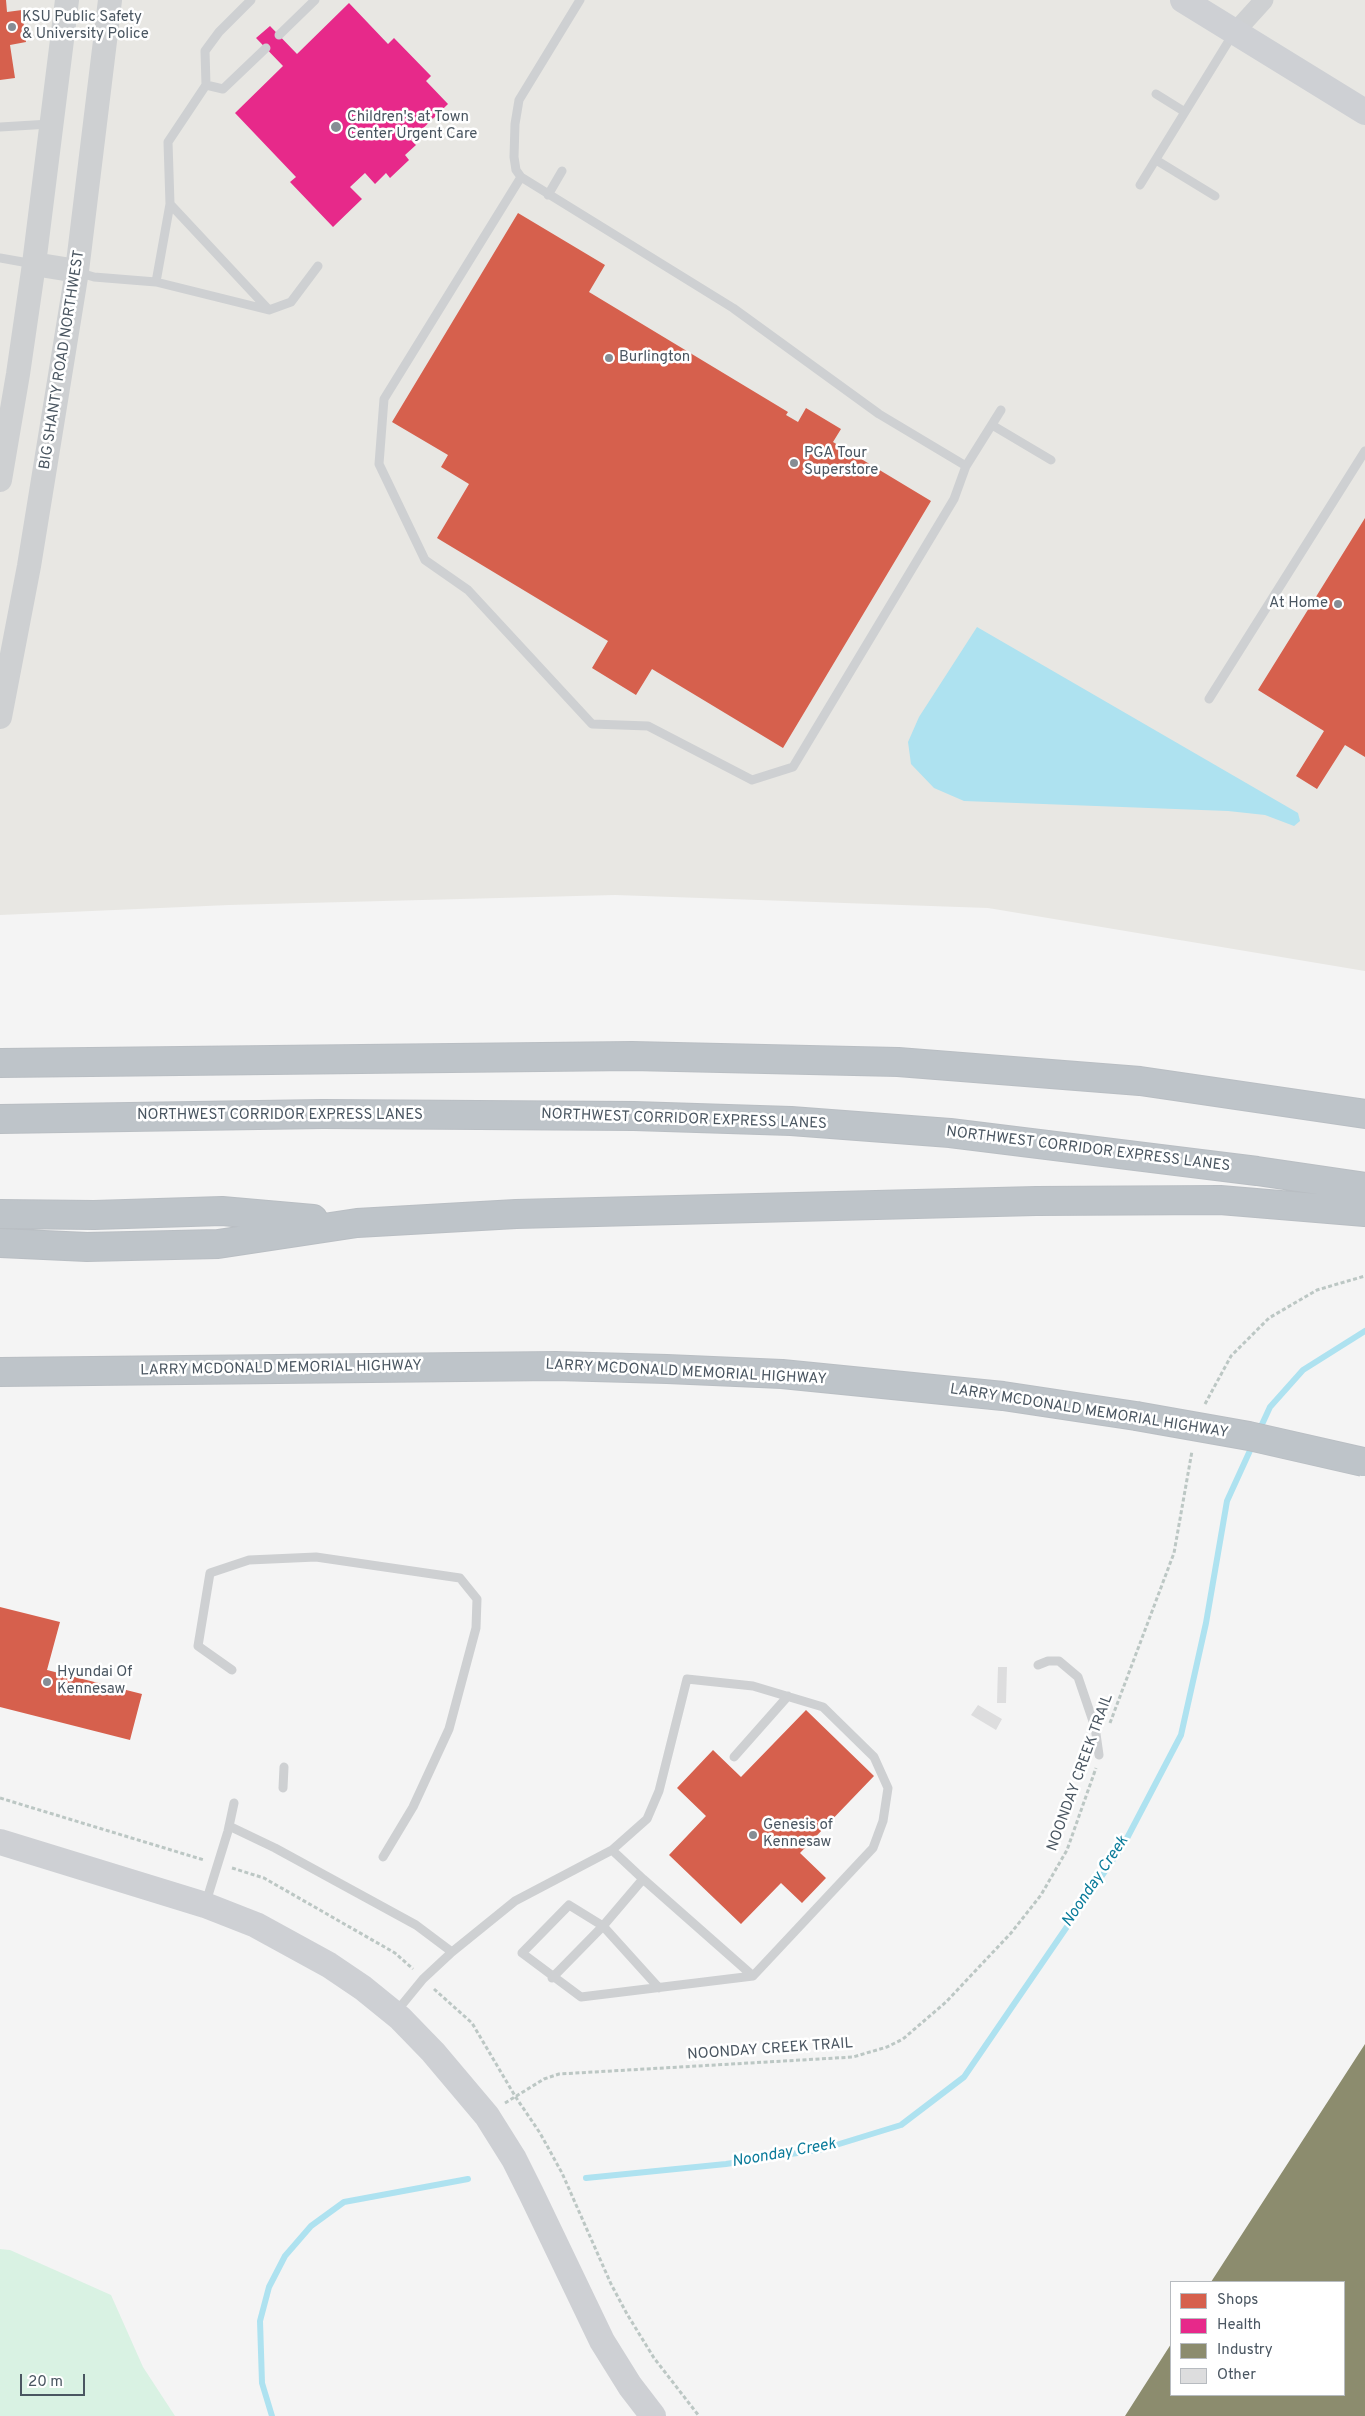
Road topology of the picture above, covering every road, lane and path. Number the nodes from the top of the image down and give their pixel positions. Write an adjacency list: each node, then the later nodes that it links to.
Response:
1 (67, 0): 16 (street)
2 (110, 0): 28 (street, BIG SHANTY ROAD NORTHWEST)
3 (251, 0): 12 (lane)
4 (315, 0): 10 (lane)
5 (580, 0): 20 (lane)
6 (1183, 0): 9 (main road)
7 (1245, 0): 9 (street)
8 (1264, 0): 9 (street)
9 (1235, 32): 14 (lane); 15 (main road)
10 (279, 35)
11 (266, 48): 12 (lane)
12 (206, 85): 24 (lane)
13 (1156, 94): 14 (lane)
14 (1185, 112): 18 (lane)
15 (1365, 112)
16 (53, 124): 17 (lane); 26 (street)
17 (0, 127)
18 (1156, 160): 21 (lane); 23 (lane)
19 (562, 171): 22 (lane)
20 (521, 177): 22 (lane); 35 (lane)
21 (1140, 185)
22 (548, 195): 35 (lane)
23 (1215, 196)
24 (170, 204): 29 (lane); 30 (lane)
25 (0, 258): 26 (lane)
26 (34, 264): 28 (street); 36 (street)
27 (318, 266): 30 (lane)
28 (77, 272): 29 (lane); 38 (street, BIG SHANTY ROAD NORTHWEST)
29 (156, 282): 30 (lane)
30 (269, 310)
31 (1001, 410): 32 (lane)
32 (992, 425): 34 (lane); 35 (lane)
33 (1365, 450): 37 (lane)
34 (1051, 460)
35 (966, 466)
36 (0, 480)
37 (1209, 699)
38 (0, 717)
39 (1, 1063): 40 (highway)
40 (1365, 1114)
41 (7, 1119): 42 (highway, NORTHWEST CORRIDOR EXPRESS LANES)
42 (1365, 1187)
43 (1365, 1212): 45 (highway)
44 (0, 1214): 45 (highway)
45 (357, 1223): 46 (highway)
46 (0, 1244)
47 (1365, 1276): 49 (path)
48 (0, 1372): 51 (highway, LARRY MCDONALD MEMORIAL HIGHWAY, bridge)
49 (1204, 1406)
50 (1193, 1448): 55 (path, NOONDAY CREEK TRAIL)
51 (1364, 1462)
52 (1038, 1665): 55 (lane)
53 (232, 1670): 63 (lane)
54 (788, 1696): 56 (lane); 62 (lane); 68 (lane)
55 (1099, 1756): 72 (path, NOONDAY CREEK TRAIL)
56 (734, 1758)
57 (284, 1767): 58 (lane)
58 (282, 1788)
59 (234, 1803): 60 (lane)
60 (229, 1826): 65 (lane); 67 (lane)
61 (0, 1842): 65 (main road)
62 (612, 1850): 64 (lane); 67 (lane)
63 (383, 1857)
64 (643, 1880): 66 (lane); 68 (lane)
65 (205, 1905): 71 (main road)
66 (603, 1926): 69 (lane); 69 (lane); 70 (lane)
67 (452, 1952): 71 (lane)
68 (753, 1976): 70 (lane)
69 (552, 1978): 70 (lane)
70 (659, 1988)
71 (394, 2014): 73 (main road)
72 (515, 2096): 73 (path, NOONDAY CREEK TRAIL); 75 (path)
73 (487, 2116): 74 (main road)
74 (653, 2416)
75 (699, 2416)

